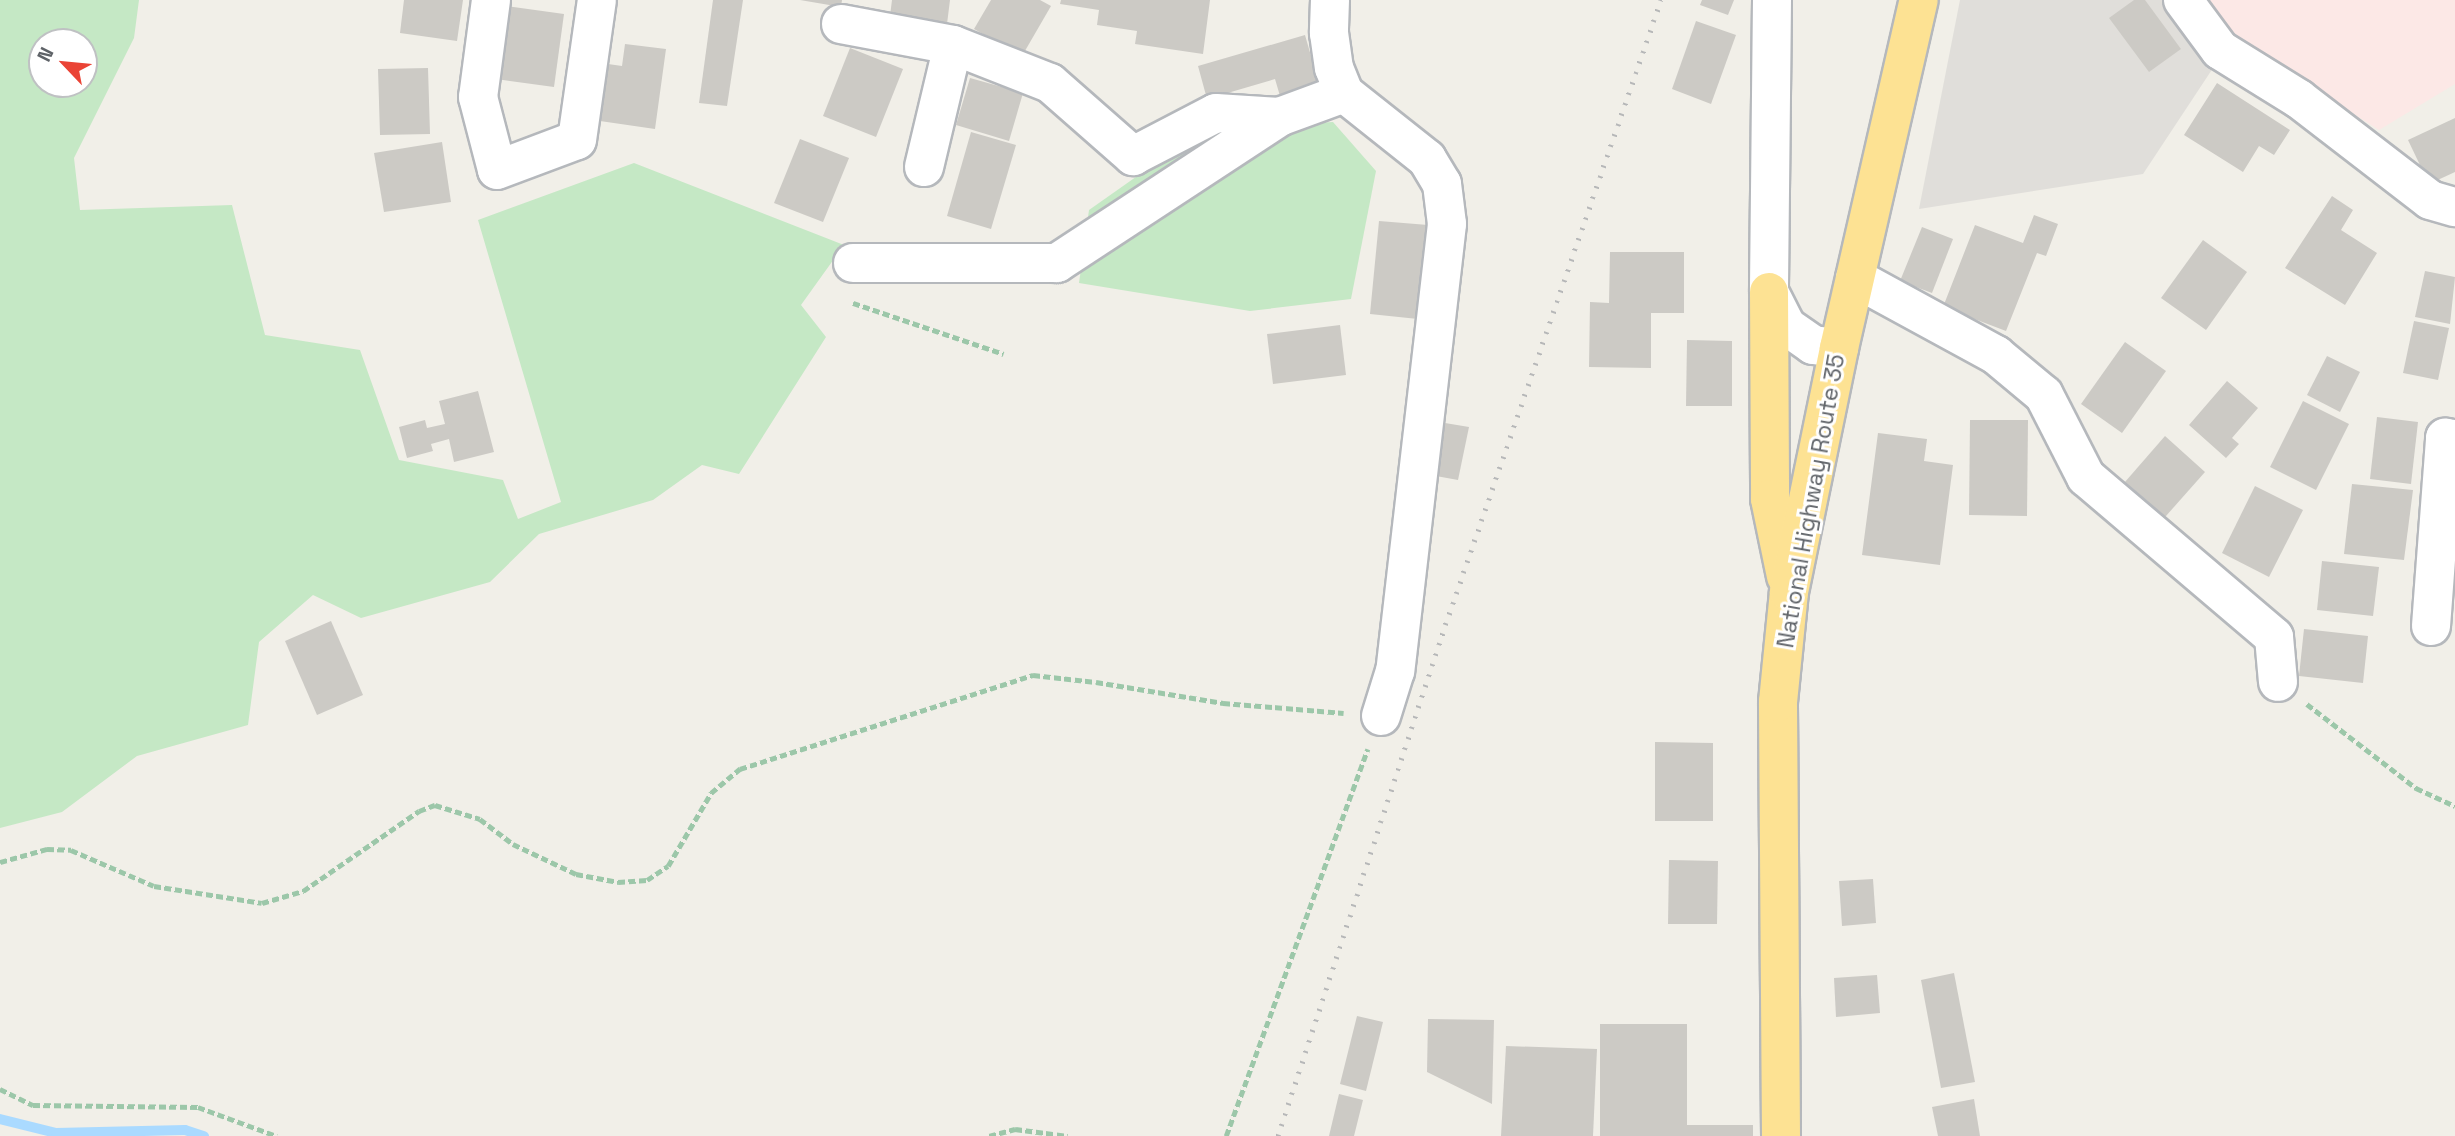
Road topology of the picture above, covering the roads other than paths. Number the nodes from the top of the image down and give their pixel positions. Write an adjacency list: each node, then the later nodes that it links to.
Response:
1 (491, 0): 2 (street)
2 (597, 0)
3 (1330, 0): 9 (street)
4 (1772, 0): 15 (street)
5 (1919, 0): 14 (highway, National Highway Route 35)
6 (2183, 0): 12 (street)
7 (841, 24): 8 (street)
8 (953, 45): 10 (street); 11 (street)
9 (1344, 93): 10 (street); 21 (street)
10 (1279, 117): 13 (street)
11 (924, 167)
12 (2455, 207)
13 (853, 263)
14 (1855, 278): 16 (highway, National Highway Route 35); 20 (street)
15 (1769, 292): 16 (street); 18 (highway)
16 (1839, 348): 18 (highway, National Highway Route 35)
17 (2455, 439): 19 (street)
18 (1789, 592): 22 (highway, National Highway Route 35)
19 (2431, 626)
20 (2278, 682)
21 (1381, 716)
22 (1781, 1136)

